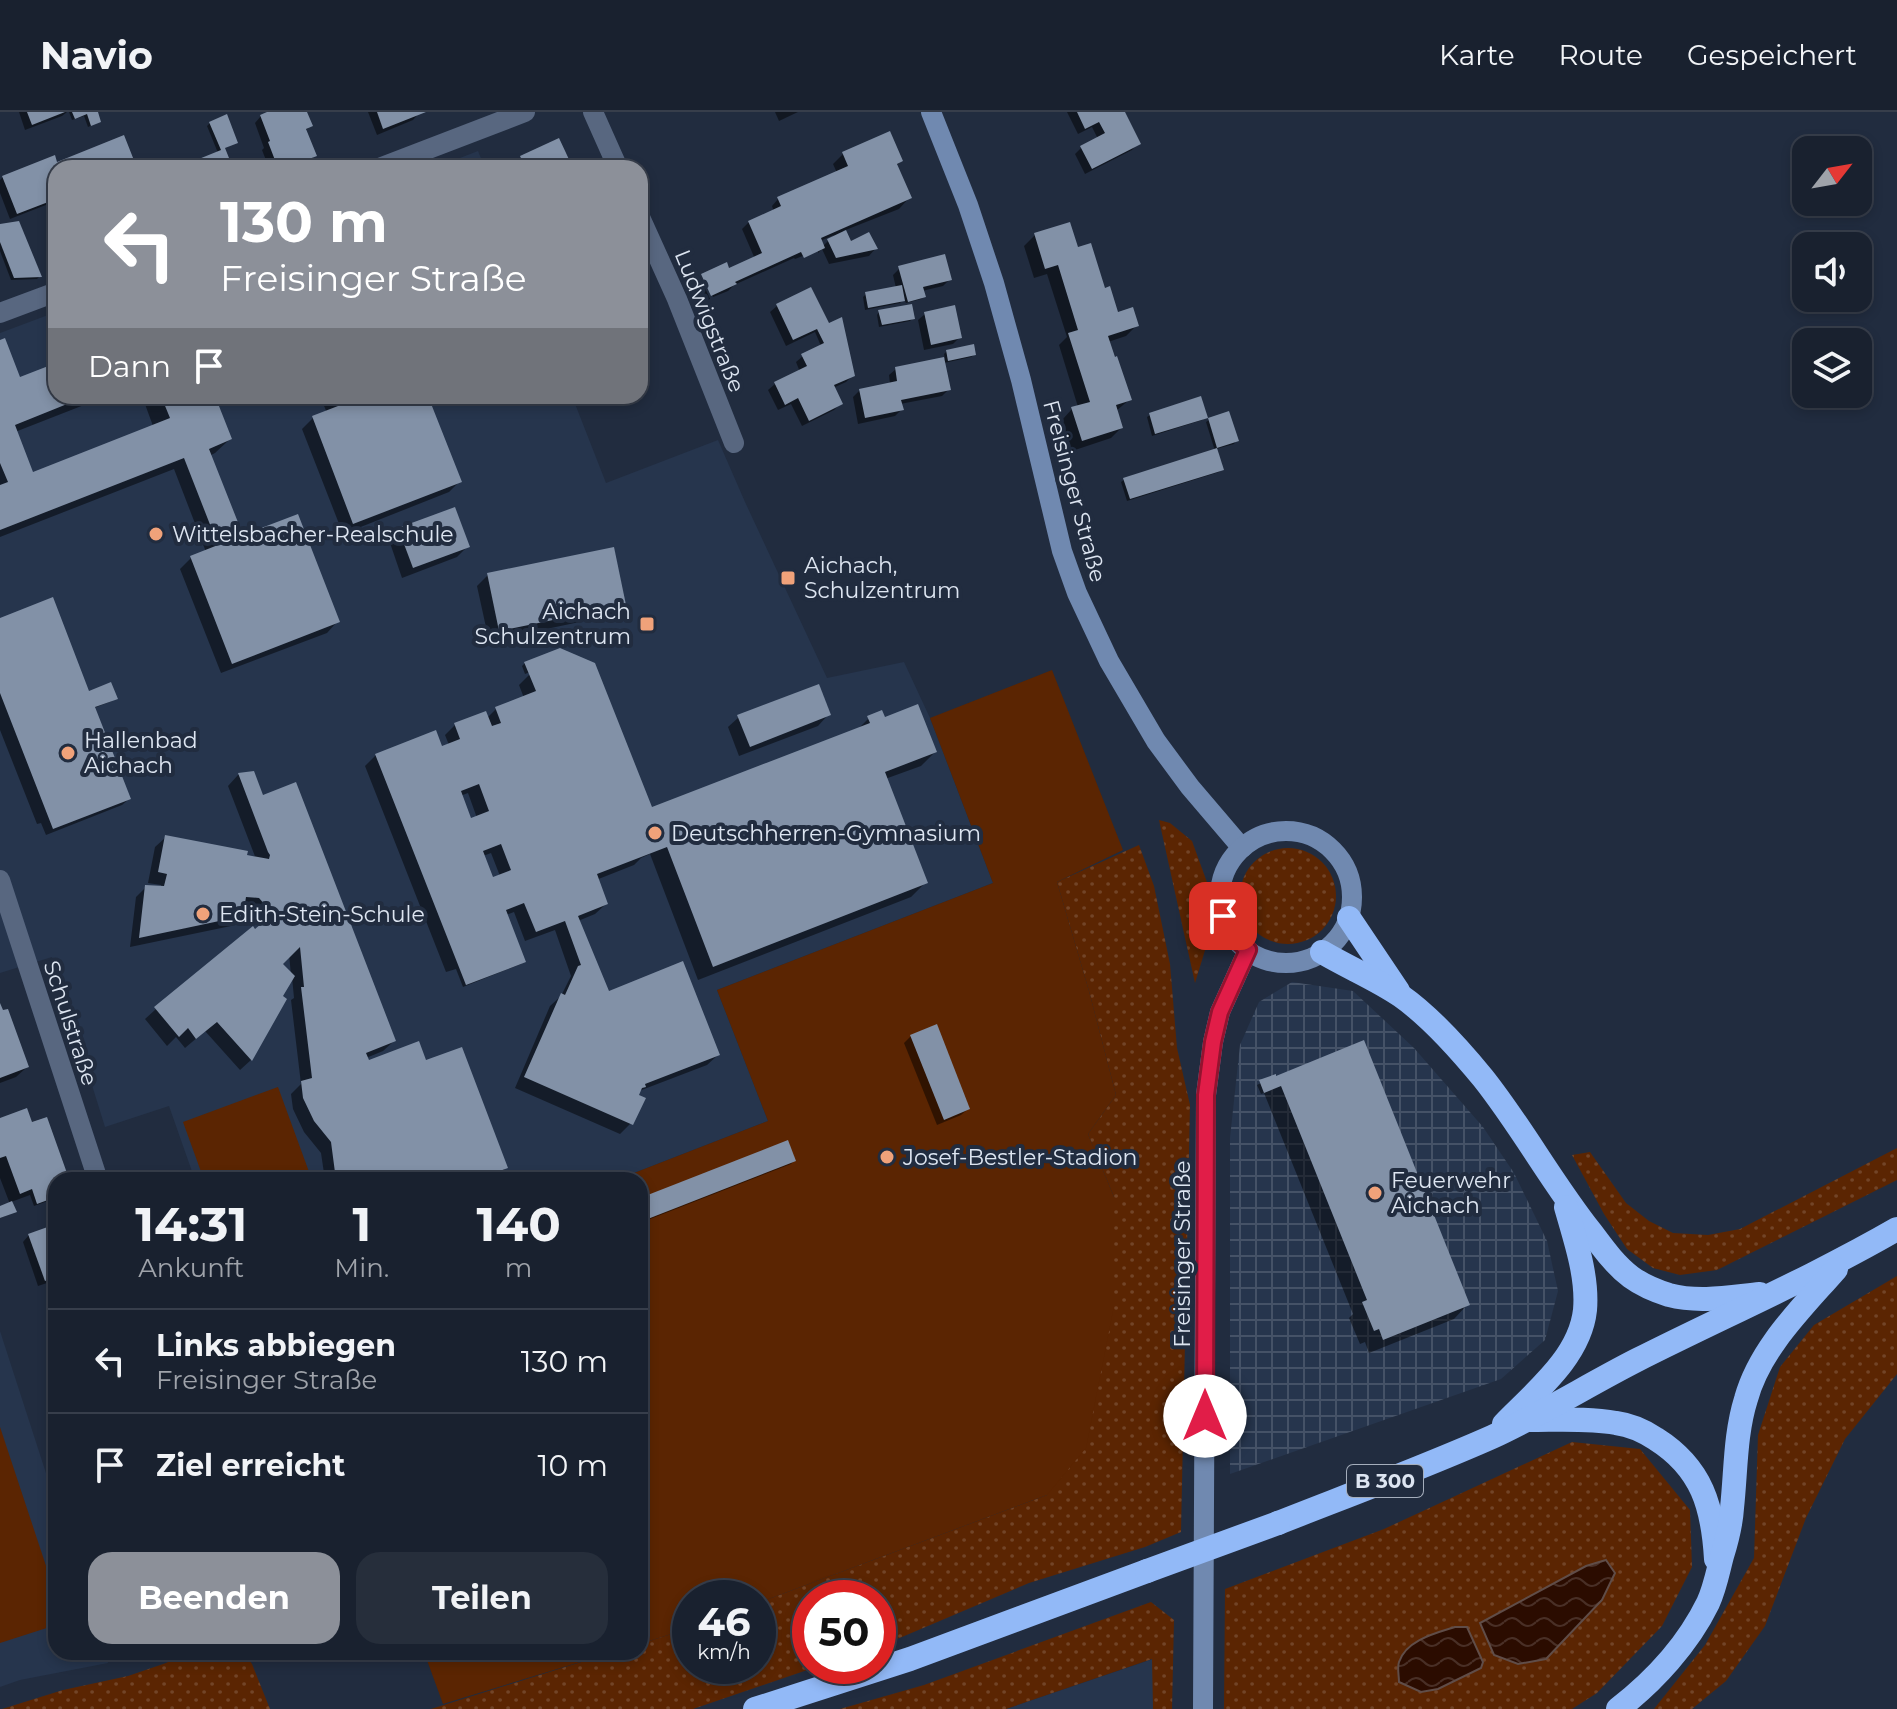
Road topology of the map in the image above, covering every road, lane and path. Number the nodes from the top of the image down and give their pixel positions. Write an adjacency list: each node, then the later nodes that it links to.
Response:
1 (525, 112): 4 (street)
2 (593, 112): 5 (street)
3 (931, 112): 10 (main road, Freisinger Straße)
4 (400, 160)
5 (614, 160)
6 (648, 235): 9 (street, Ludwigstraße)
7 (48, 295): 8 (street)
8 (0, 313)
9 (734, 443)
10 (1242, 848): 12 (main road); 13 (main road)
11 (0, 880): 16 (street, Schulstraße)
12 (1349, 918): 14 (main road); 15 (highway)
13 (1248, 950): 14 (main road); 25 (main road, Freisinger Straße)
14 (1322, 952): 15 (highway)
15 (1402, 997): 17 (highway)
16 (95, 1172)
17 (1564, 1197): 20 (highway); 22 (highway)
18 (1897, 1229): 19 (highway, B 300)
19 (1843, 1261): 20 (highway, B 300); 23 (highway)
20 (1782, 1291): 21 (highway, B 300)
21 (1528, 1420): 22 (highway, B 300); 23 (highway)
22 (1491, 1437): 24 (highway, B 300, bridge)
23 (1717, 1576): 26 (highway)
24 (755, 1709)
25 (1203, 1709)
26 (1618, 1709)

